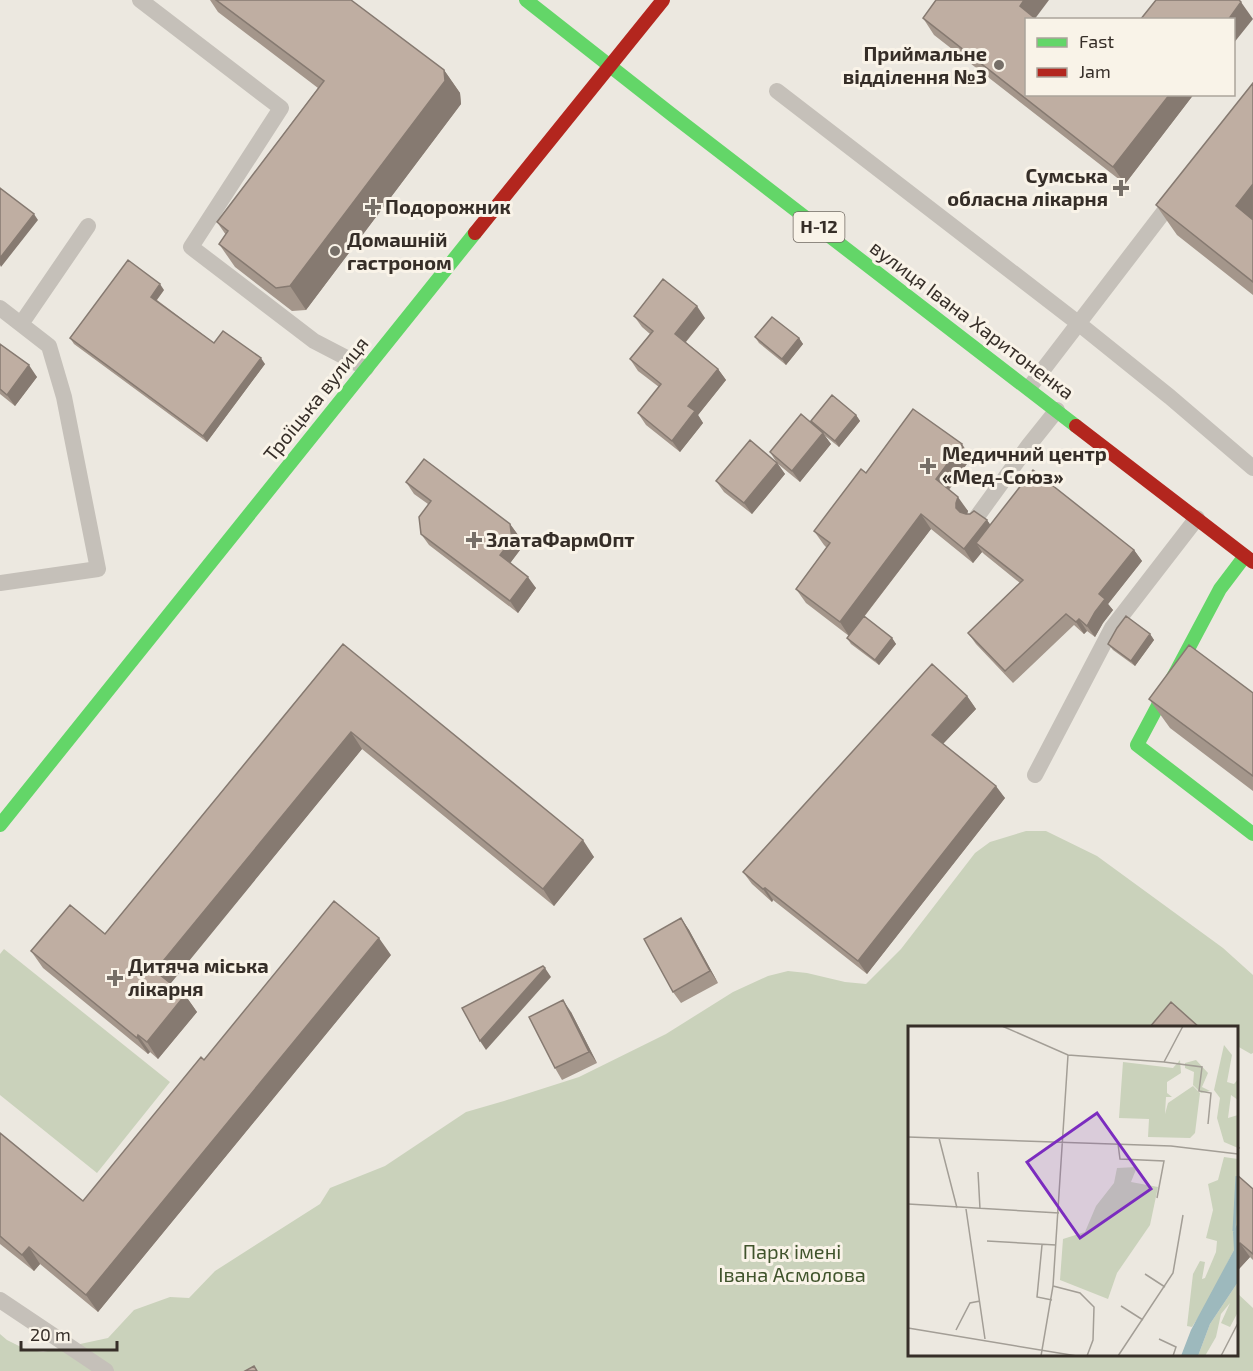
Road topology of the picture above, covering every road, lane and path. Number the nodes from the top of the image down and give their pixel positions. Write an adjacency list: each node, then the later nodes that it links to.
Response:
1 (140, 0): 11 (lane)
2 (526, 0): 4 (main road, вулиця Івана Харитоненка)
3 (663, 0): 4 (main road, Троїцька вулиця)
4 (610, 66): 11 (main road, Троїцька вулиця); 12 (main road, вулиця Івана Харитоненка / Н-12)
5 (777, 91): 9 (lane)
6 (1188, 180): 9 (lane)
7 (88, 226): 10 (lane)
8 (0, 308): 10 (lane)
9 (1078, 323): 12 (lane); 14 (lane)
10 (21, 324): 18 (lane)
11 (366, 368): 20 (main road, Троїцька вулиця)
12 (1029, 388): 13 (main road, вулиця Івана Харитоненка / Н-12)
13 (1057, 410): 15 (lane); 16 (main road, вулиця Івана Харитоненка / Н-12)
14 (1253, 468)
15 (976, 518)
16 (1197, 518): 17 (main road, вулиця Івана Харитоненка / Н-12); 19 (lane)
17 (1249, 559): 21 (main road)
18 (0, 583)
19 (1035, 775)
20 (0, 825)
21 (1253, 834)
22 (0, 1300): 23 (lane)
23 (106, 1371)

